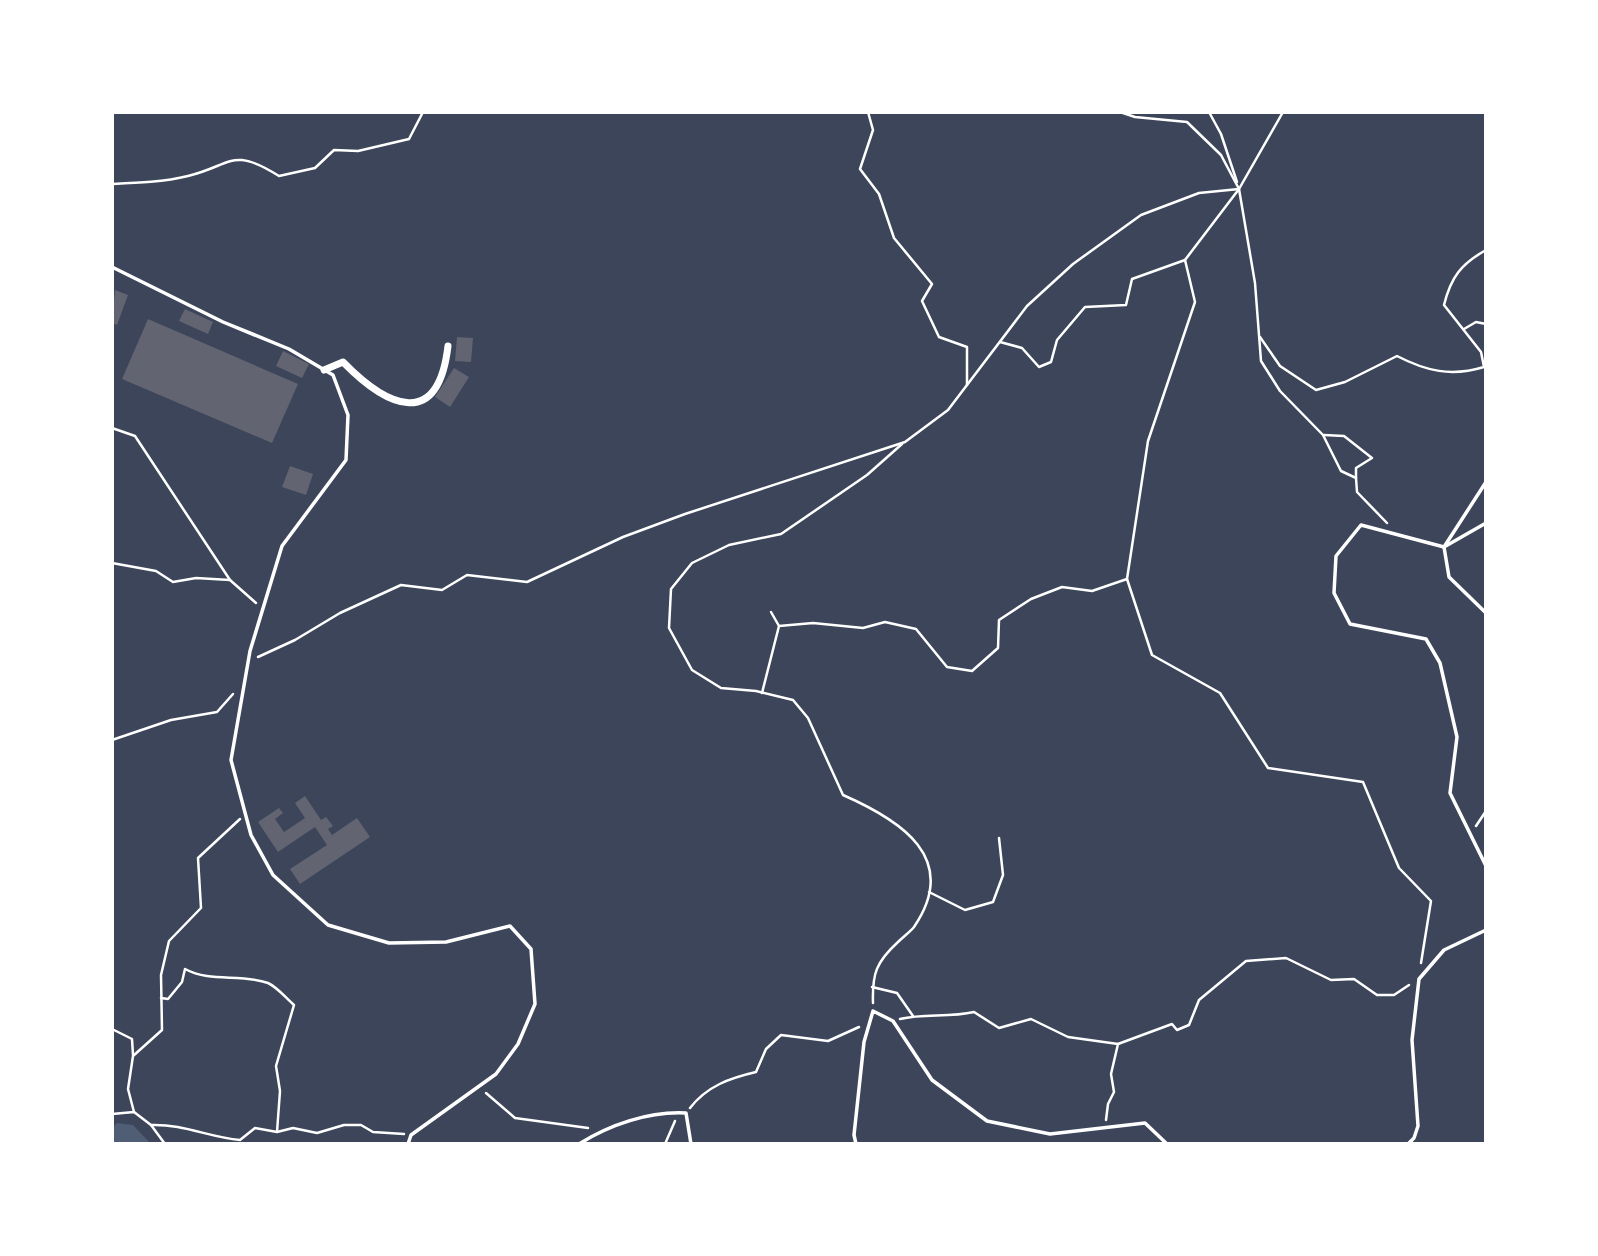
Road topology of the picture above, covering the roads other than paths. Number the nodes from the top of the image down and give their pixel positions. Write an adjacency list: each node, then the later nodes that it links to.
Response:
1 (112, 267): 3 (lane)
2 (448, 346): 3 (street)
3 (324, 370): 10 (lane)
4 (1486, 482): 6 (lane)
5 (1486, 523): 6 (lane)
6 (1444, 547): 7 (lane); 8 (lane)
7 (1486, 613)
8 (1486, 866)
9 (1486, 930): 15 (lane)
10 (408, 1144)
11 (579, 1144): 12 (lane)
12 (691, 1144)
13 (856, 1144): 14 (lane)
14 (1167, 1144)
15 (1408, 1144)

